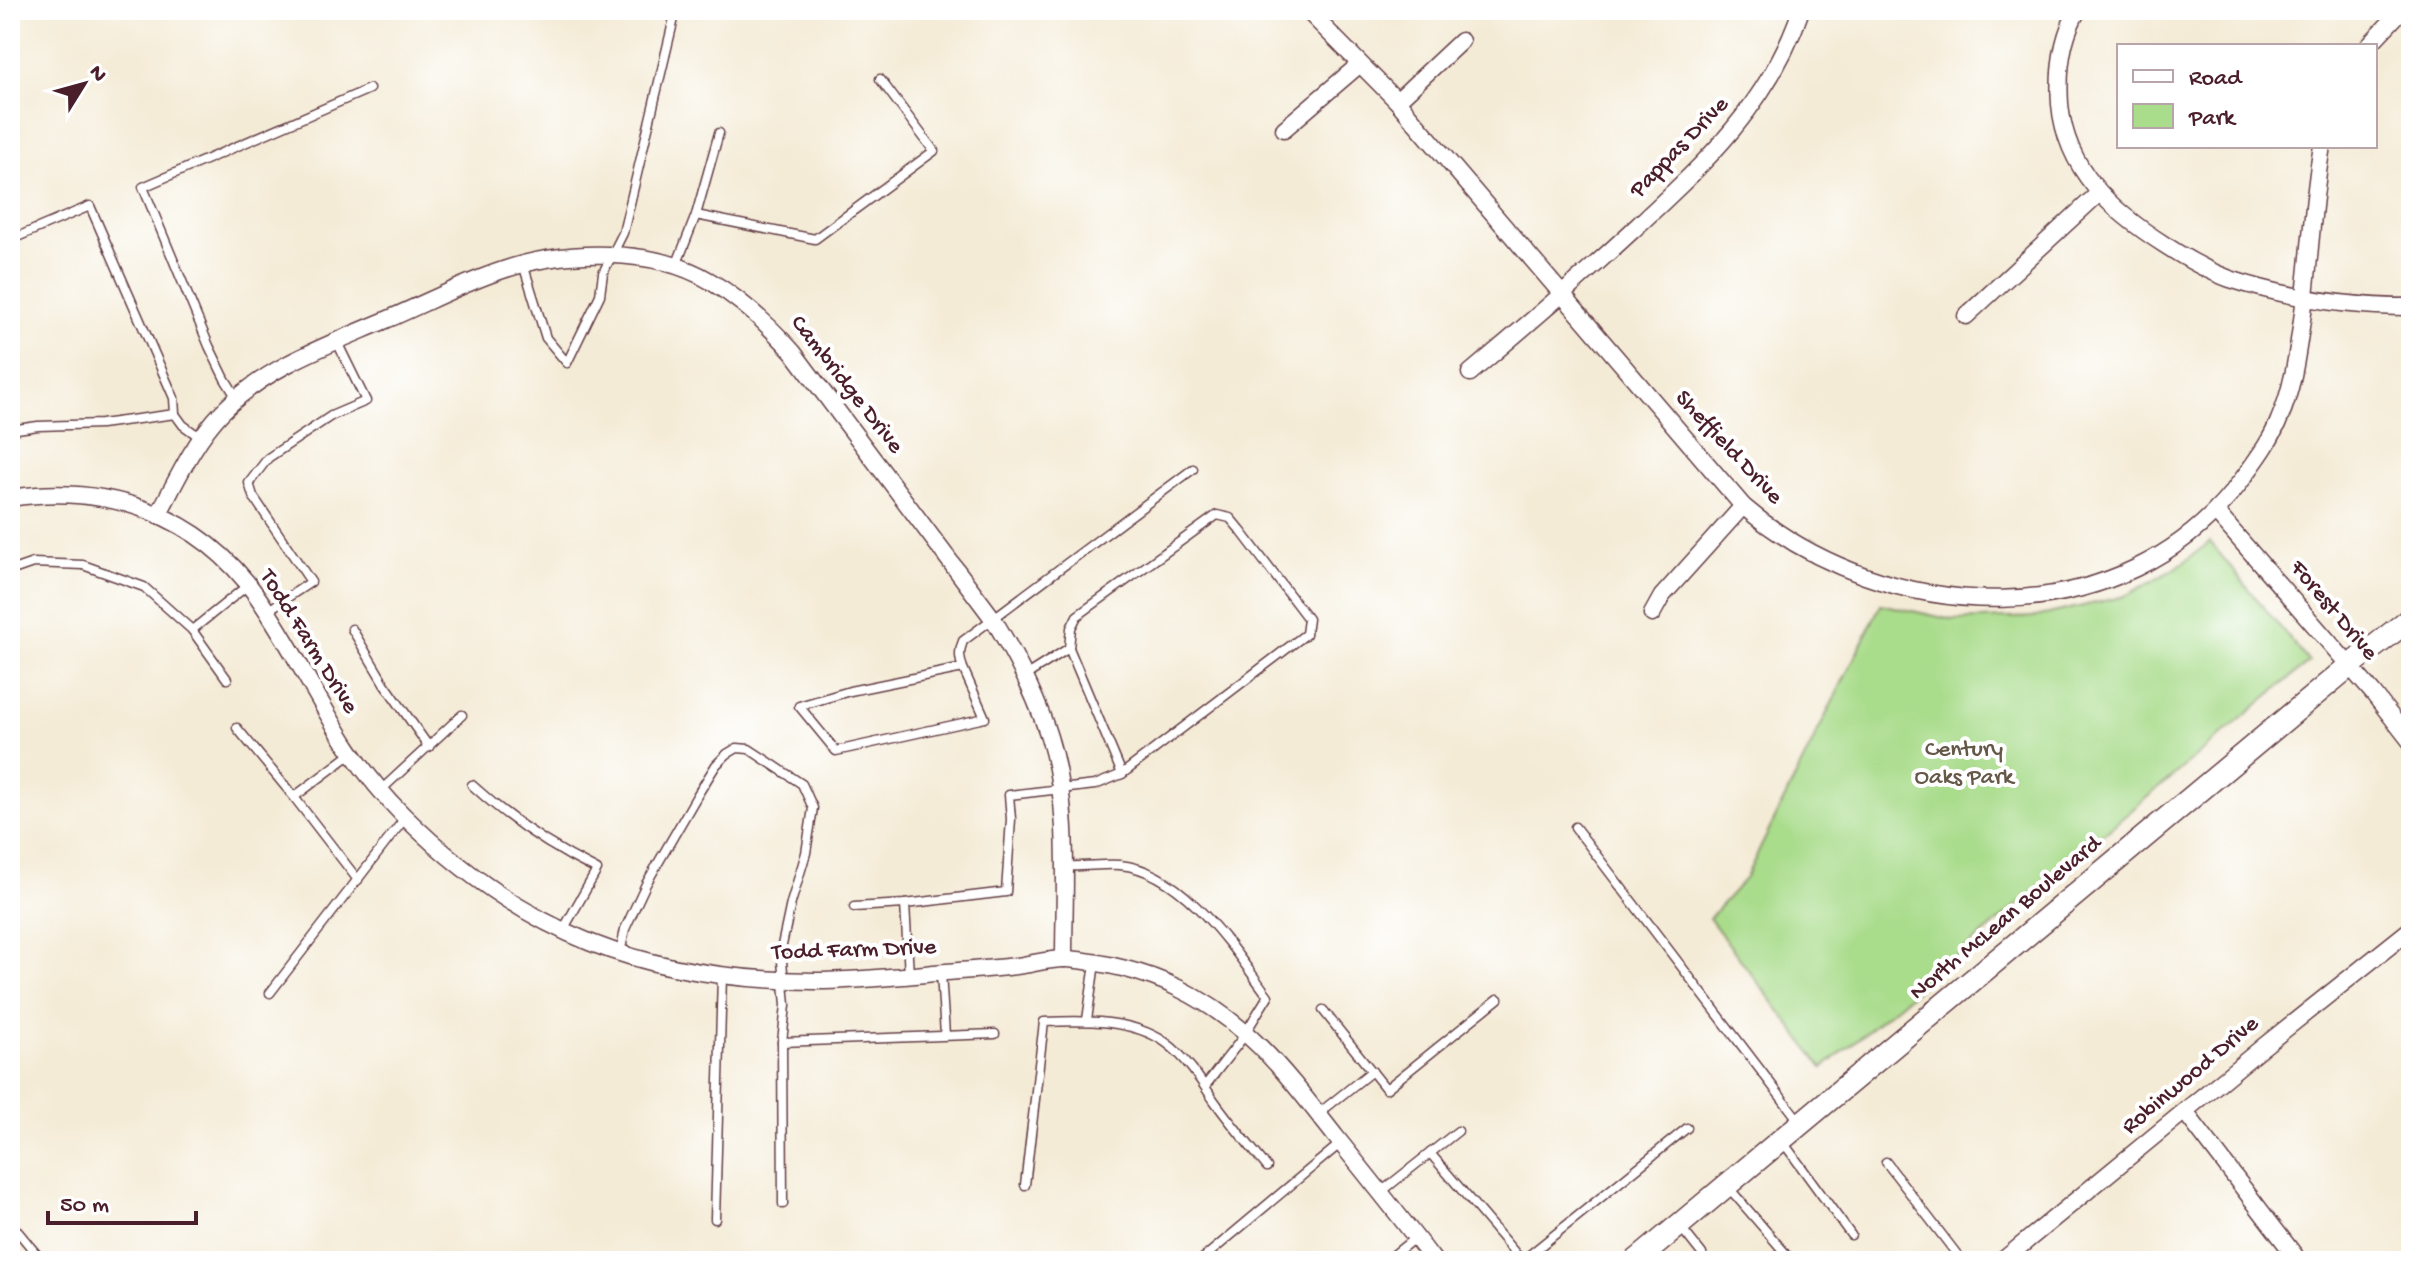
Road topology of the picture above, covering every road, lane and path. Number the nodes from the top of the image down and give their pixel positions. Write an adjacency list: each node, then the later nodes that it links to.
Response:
1 (676, 10): 18 (lane)
2 (1307, 10): 8 (street, Sheffield Drive)
3 (1801, 10): 21 (street, Pappas Drive)
4 (2078, 10): 15 (street)
5 (2402, 10): 7 (street)
6 (1461, 41): 11 (street)
7 (2370, 44)
8 (1360, 64): 11 (street, Sheffield Drive); 12 (street)
9 (880, 79): 16 (lane)
10 (369, 89): 27 (lane)
11 (1397, 101): 21 (street, Sheffield Drive)
12 (1284, 129)
13 (719, 133): 16 (lane)
14 (2322, 148): 22 (street, Sheffield Drive)
15 (2098, 194): 22 (street); 24 (street)
16 (696, 215): 20 (lane)
17 (10, 240): 28 (lane)
18 (611, 255): 19 (street, Cambridge Drive); 19 (lane); 20 (street, Cambridge Drive)
19 (522, 264): 25 (street, Cambridge Drive)
20 (676, 266): 41 (street, Cambridge Drive)
21 (1561, 295): 26 (street, Pappas Drive); 33 (street, Sheffield Drive)
22 (2305, 297): 23 (street); 34 (street, Sheffield Drive)
23 (2411, 307)
24 (1966, 316)
25 (337, 342): 27 (street, Cambridge Drive); 38 (lane)
26 (1470, 373)
27 (237, 398): 30 (street, Cambridge Drive)
28 (175, 414): 29 (lane); 30 (lane)
29 (10, 430)
30 (201, 438): 35 (street, Cambridge Drive)
31 (1193, 469): 41 (lane)
32 (10, 498): 35 (street, Todd Farm Drive)
33 (1743, 506): 34 (street, Sheffield Drive); 39 (street)
34 (2216, 512): 45 (street, Forest Drive)
35 (158, 515): 37 (street, Todd Farm Drive)
36 (10, 571): 43 (lane)
37 (248, 585): 38 (street, Todd Farm Drive); 43 (lane)
38 (266, 611): 53 (street, Todd Farm Drive)
39 (1652, 614)
40 (2411, 618): 45 (main road, North McLean Boulevard)
41 (994, 620): 46 (lane); 47 (street, Cambridge Drive)
42 (352, 629): 52 (lane)
43 (192, 630): 48 (lane)
44 (1069, 648): 47 (lane); 54 (lane); 54 (lane)
45 (2348, 667): 51 (street, Forest Drive); 86 (main road, North McLean Boulevard)
46 (963, 668): 46 (lane)
47 (1025, 676): 56 (street, Cambridge Drive)
48 (227, 679)
49 (462, 715): 52 (lane)
50 (237, 728): 58 (lane)
51 (2411, 742)
52 (429, 747): 57 (lane)
53 (351, 754): 57 (street, Todd Farm Drive); 58 (lane)
54 (1122, 774): 56 (lane)
55 (472, 785): 66 (lane)
56 (1059, 788): 61 (street, Cambridge Drive); 63 (lane)
57 (380, 791): 59 (street, Todd Farm Drive)
58 (294, 797): 62 (lane)
59 (405, 818): 62 (lane); 66 (street, Todd Farm Drive)
60 (1575, 827): 86 (lane)
61 (1064, 866): 68 (street, Cambridge Drive); 78 (lane)
62 (358, 880): 74 (lane)
63 (905, 904): 64 (lane); 71 (lane)
64 (854, 907)
65 (2411, 929): 84 (street, Robinwood Drive)
66 (563, 931): 67 (street, Todd Farm Drive)
67 (619, 955): 72 (street, Todd Farm Drive); 73 (lane)
68 (1064, 959): 69 (street, Todd Farm Drive); 70 (street, Todd Farm Drive)
69 (1095, 963): 77 (lane); 78 (street, Todd Farm Drive)
70 (941, 973): 71 (street, Todd Farm Drive); 80 (lane)
71 (909, 975): 73 (street, Todd Farm Drive)
72 (722, 976): 73 (street, Todd Farm Drive); 98 (lane)
73 (784, 979): 81 (lane)
74 (270, 993)
75 (1498, 999): 82 (lane)
76 (1323, 1010): 82 (lane)
77 (1087, 1020): 83 (lane); 95 (lane)
78 (1246, 1031): 83 (lane); 85 (street, Todd Farm Drive)
79 (995, 1034): 80 (lane)
80 (945, 1035): 81 (lane)
81 (782, 1042): 97 (lane)
82 (1372, 1071): 85 (lane)
83 (1205, 1086): 93 (lane)
84 (2185, 1112): 112 (street, Robinwood Drive); 113 (street)
85 (1318, 1114): 90 (street, Todd Farm Drive)
86 (1800, 1122): 89 (main road, North McLean Boulevard)
87 (1687, 1128): 107 (lane)
88 (1458, 1131): 91 (lane)
89 (1780, 1138): 94 (main road, North McLean Boulevard); 101 (lane)
90 (1341, 1143): 96 (street, Todd Farm Drive); 104 (lane)
91 (1430, 1153): 96 (lane); 107 (lane)
92 (1886, 1162): 111 (lane)
93 (1267, 1167)
94 (1726, 1184): 100 (main road, North McLean Boulevard); 110 (lane)
95 (1025, 1185)
96 (1381, 1192): 102 (street, Todd Farm Drive)
97 (783, 1204)
98 (715, 1219)
99 (10, 1222): 103 (lane)
100 (1678, 1225): 108 (main road, North McLean Boulevard); 109 (lane)
101 (1851, 1235)
102 (1416, 1237): 105 (lane); 106 (street, Todd Farm Drive)
103 (37, 1261)
104 (1200, 1261)
105 (1386, 1261)
106 (1434, 1261)
107 (1522, 1261)
108 (1636, 1261)
109 (1704, 1261)
110 (1792, 1261)
111 (1962, 1261)
112 (2002, 1261)
113 (2299, 1261)

